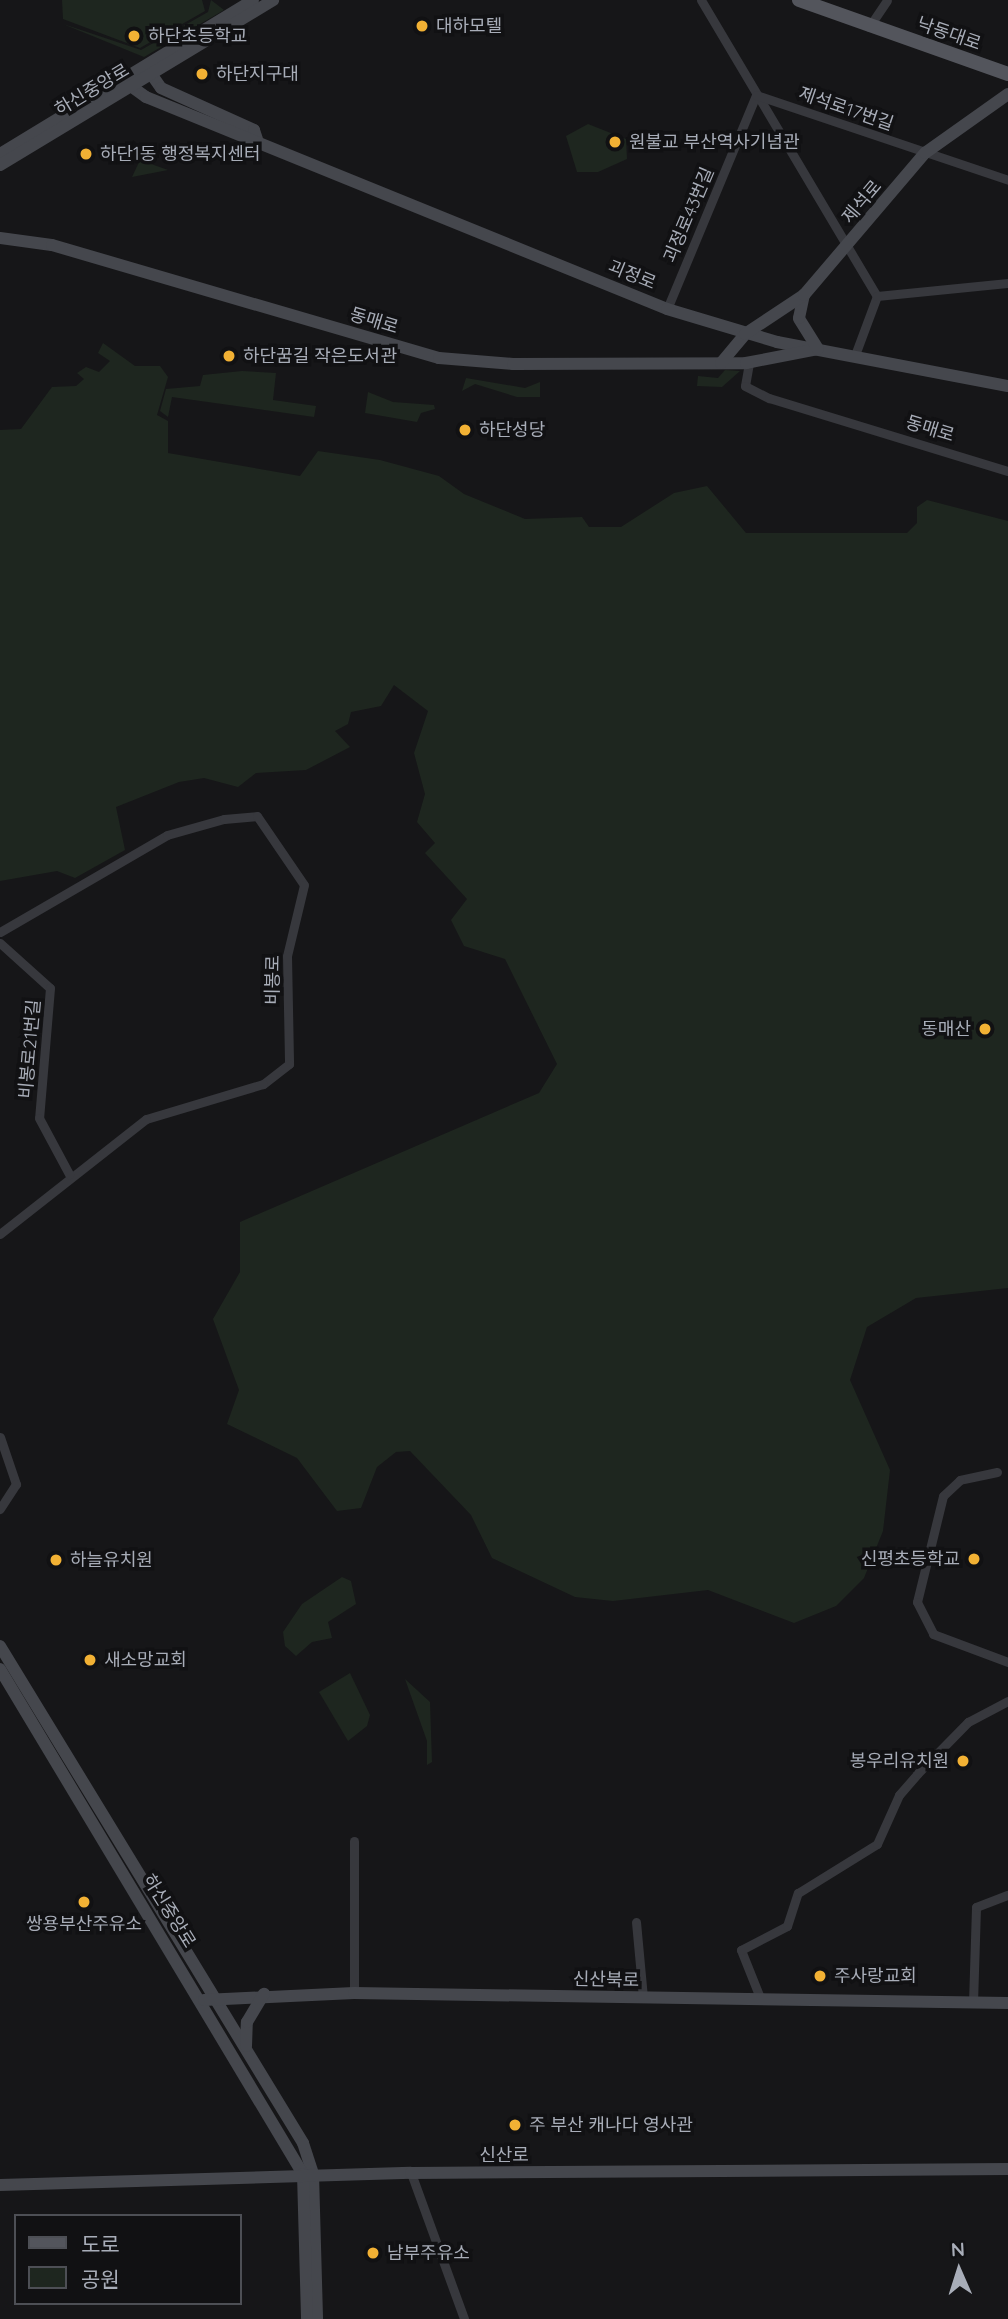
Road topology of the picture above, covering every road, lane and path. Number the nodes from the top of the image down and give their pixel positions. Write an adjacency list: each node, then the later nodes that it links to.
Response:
1 (253, 0): 6 (street, 하신중앙로)
2 (273, 0): 6 (street, 하신중앙로)
3 (701, 0): 12 (street)
4 (799, 0): 7 (main road, 낙동대로)
5 (887, 0): 7 (street)
6 (237, 16): 8 (street, 하신중앙로)
7 (869, 27): 9 (main road, 낙동대로)
8 (148, 70): 10 (street, 하신중앙로); 13 (street, 괴정로)
9 (1008, 74)
10 (126, 84): 13 (street, 괴정로); 15 (street, 하신중앙로); 16 (street, 하신중앙로)
11 (1008, 94): 14 (street, 제석로)
12 (756, 95): 14 (street, 제석로17번길); 19 (street); 23 (street, 괴정로43번길)
13 (258, 142): 23 (street, 괴정로)
14 (925, 153): 17 (street, 제석로17번길); 19 (street, 제석로)
15 (0, 154)
16 (0, 165)
17 (1008, 180)
18 (0, 238): 27 (street, 동매로)
19 (845, 250): 21 (street, 제석로); 22 (street)
20 (1008, 283): 22 (street)
21 (804, 295): 24 (street, 제석로); 25 (street)
22 (877, 296): 26 (street)
23 (667, 309): 24 (street, 괴정로)
24 (745, 334): 25 (street, 괴정로); 27 (street, 제석로)
25 (818, 349): 26 (street, 괴정로); 28 (street, 동매로)
26 (855, 355): 29 (street, 괴정로)
27 (721, 363): 28 (street, 동매로)
28 (749, 363): 30 (street, 동매로)
29 (1008, 386)
30 (1008, 471)
31 (0, 932): 33 (street, 비봉로)
32 (0, 943): 33 (street, 비봉로21번길)
33 (69, 1174): 34 (street, 비봉로)
34 (0, 1234)
35 (0, 1437): 37 (street)
36 (997, 1472): 39 (street)
37 (0, 1509)
38 (0, 1646): 47 (street)
39 (1008, 1662)
40 (0, 1669): 47 (street, 하신중앙로)
41 (1008, 1701): 49 (street)
42 (354, 1841): 45 (street)
43 (1008, 1895): 50 (street)
44 (636, 1922): 48 (street)
45 (354, 1993): 46 (street, 신산북로); 48 (street, 신산북로)
46 (264, 1994): 47 (street, 신산북로); 52 (street)
47 (210, 1998): 52 (street); 55 (street, 하신중앙로)
48 (643, 1998): 49 (street, 신산북로)
49 (761, 2000): 50 (street, 신산북로)
50 (973, 2003): 51 (street, 신산북로)
51 (1008, 2003)
52 (246, 2047): 55 (street)
53 (1008, 2169): 54 (street, 신산로)
54 (411, 2172): 55 (street, 신산로); 59 (street)
55 (308, 2174): 56 (street, 신산로); 57 (street); 58 (street)
56 (0, 2185)
57 (307, 2319)
58 (317, 2319)
59 (464, 2319)

